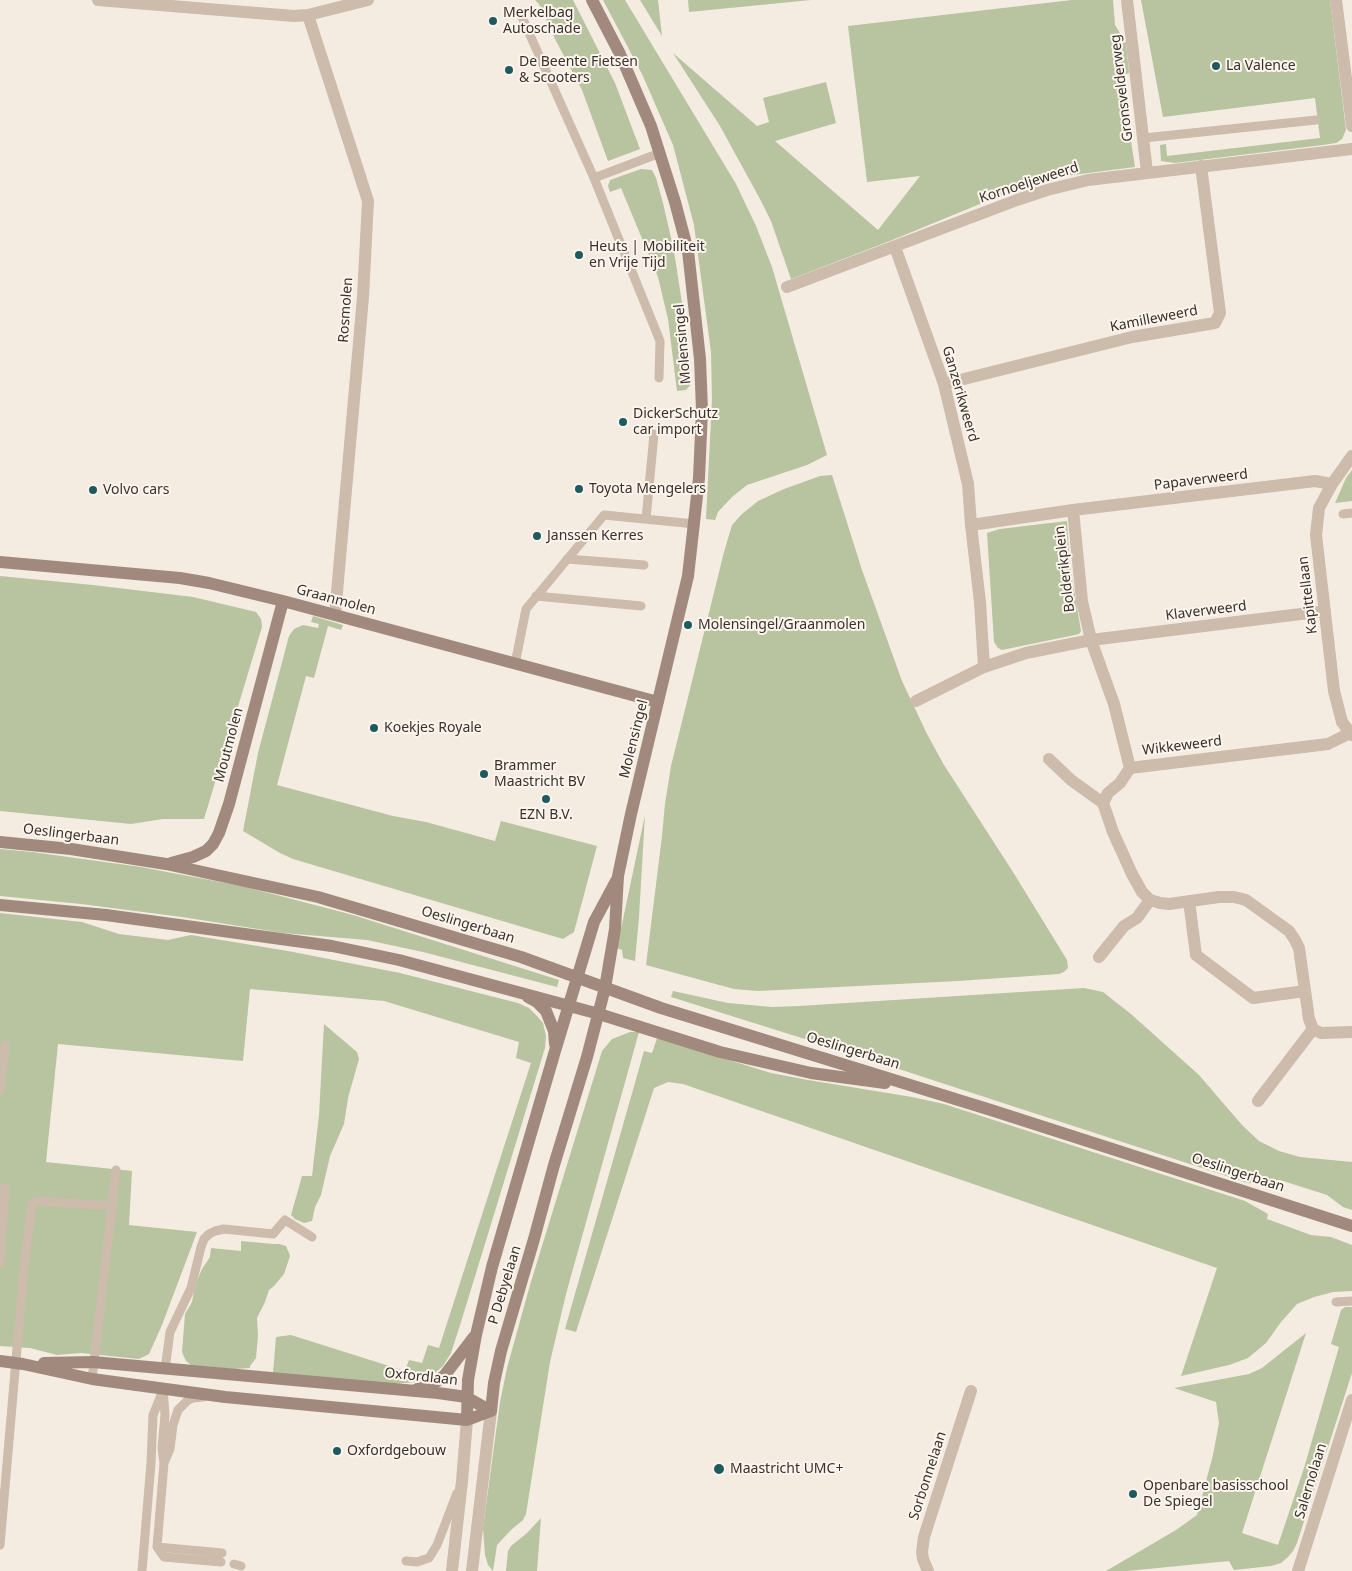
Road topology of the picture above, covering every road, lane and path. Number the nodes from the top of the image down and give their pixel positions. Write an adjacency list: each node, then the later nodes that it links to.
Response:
1 (98, 0): 6 (street)
2 (368, 0): 6 (street)
3 (592, 0): 12 (street, Molensingel)
4 (1127, 0): 10 (street, Gronsvelderweg)
5 (1336, 0): 9 (street)
6 (308, 15): 34 (street, Rosmolen)
7 (521, 15): 15 (lane)
8 (1316, 120): 10 (lane)
9 (1352, 126)
10 (1144, 138): 14 (street, Gronsvelderweg)
11 (1352, 149): 13 (street, Kornoeljeweerd)
12 (660, 153): 15 (lane); 25 (street, Molensingel)
13 (1201, 166): 14 (street, Kornoeljeweerd); 19 (street, Kamilleweerd)
14 (1148, 172): 16 (street, Kornoeljeweerd)
15 (594, 178): 18 (lane)
16 (895, 247): 17 (street, Kornoeljeweerd); 19 (street, Ganzerikweerd)
17 (787, 287)
18 (659, 378)
19 (944, 384): 26 (street, Ganzerikweerd)
20 (654, 434): 24 (lane)
21 (1352, 456): 22 (street, Kapittellaan)
22 (1332, 484): 23 (street, Papaverweerd); 33 (street, Kapittellaan)
23 (1073, 510): 26 (street, Bolderikplein); 35 (street, Bolderikplein)
24 (646, 519): 25 (lane); 27 (lane)
25 (694, 524): 39 (street, Molensingel)
26 (971, 525): 37 (street)
27 (567, 559): 29 (lane); 30 (lane)
28 (0, 562): 31 (street, Graanmolen)
29 (644, 565)
30 (536, 596): 32 (lane); 36 (lane)
31 (284, 601): 34 (street, Graanmolen); 45 (street, Moutmolen)
32 (641, 606)
33 (1325, 611): 35 (street, Klaverweerd); 40 (street, Kapittellaan)
34 (335, 616): 36 (street, Graanmolen)
35 (1091, 640): 37 (street); 42 (street, Bolderikplein)
36 (516, 664): 39 (street, Graanmolen)
37 (984, 667): 38 (street)
38 (916, 701)
39 (658, 702): 46 (street, Molensingel)
40 (1351, 734): 42 (street, Wikkeweerd)
41 (1049, 759): 43 (street)
42 (1130, 768): 43 (street, Wikkeweerd)
43 (1103, 803): 47 (street)
44 (0, 842): 45 (street, Oeslingerbaan)
45 (166, 864): 51 (street, Oeslingerbaan)
46 (618, 876): 51 (street, Molensingel); 52 (street, Molensingel)
47 (1150, 900): 48 (street); 50 (street)
48 (1189, 900): 54 (street); 54 (street)
49 (0, 905): 53 (street, Oeslingerbaan)
50 (1098, 957)
51 (578, 978): 52 (street, Oeslingerbaan); 55 (street, Molensingel)
52 (605, 988): 56 (street, Molensingel); 61 (street, Oeslingerbaan)
53 (520, 991): 55 (street, Oeslingerbaan); 60 (street)
54 (1306, 991): 57 (street)
55 (570, 1005): 56 (street, Oeslingerbaan); 60 (street, P Debyelaan)
56 (599, 1014): 61 (street, Oeslingerbaan); 84 (street, P Debyelaan)
57 (1313, 1029): 58 (street); 63 (street)
58 (1352, 1032)
59 (5, 1045): 62 (lane)
60 (554, 1052): 72 (street, P Debyelaan)
61 (915, 1086): 67 (street, Oeslingerbaan)
62 (0, 1091)
63 (1258, 1101)
64 (116, 1170): 66 (lane)
65 (0, 1189): 69 (lane)
66 (112, 1206): 74 (lane); 75 (lane)
67 (1352, 1226)
68 (312, 1237): 76 (lane)
69 (0, 1263)
70 (1352, 1301): 71 (lane)
71 (1336, 1302)
72 (476, 1334): 79 (street); 82 (street, P Debyelaan)
73 (0, 1361): 75 (street, Oxfordlaan)
74 (94, 1362): 75 (street, Oxfordlaan); 76 (street, Oxfordlaan); 77 (lane)
75 (20, 1364): 77 (street, Oxfordlaan); 88 (lane)
76 (165, 1368): 78 (street); 79 (street, Oxfordlaan)
77 (92, 1379): 78 (street, Oxfordlaan)
78 (163, 1388): 81 (street, Oxfordlaan); 86 (lane); 91 (lane)
79 (408, 1390): 82 (street, Oxfordlaan)
80 (971, 1391): 94 (street, Sorbonnelaan)
81 (225, 1397): 85 (street, Oxfordlaan); 86 (lane)
82 (466, 1397): 84 (street, Oxfordlaan); 85 (street, P Debyelaan)
83 (1352, 1400): 95 (street, Salernolaan)
84 (491, 1411): 85 (street, Oxfordlaan); 93 (street, P Debyelaan)
85 (467, 1420): 87 (street, P Debyelaan)
86 (164, 1463): 89 (lane)
87 (462, 1481): 90 (lane); 92 (street, P Debyelaan)
88 (0, 1545)
89 (222, 1558)
90 (406, 1561)
91 (142, 1571)
92 (452, 1571)
93 (472, 1571)
94 (928, 1571)
95 (1298, 1571)

